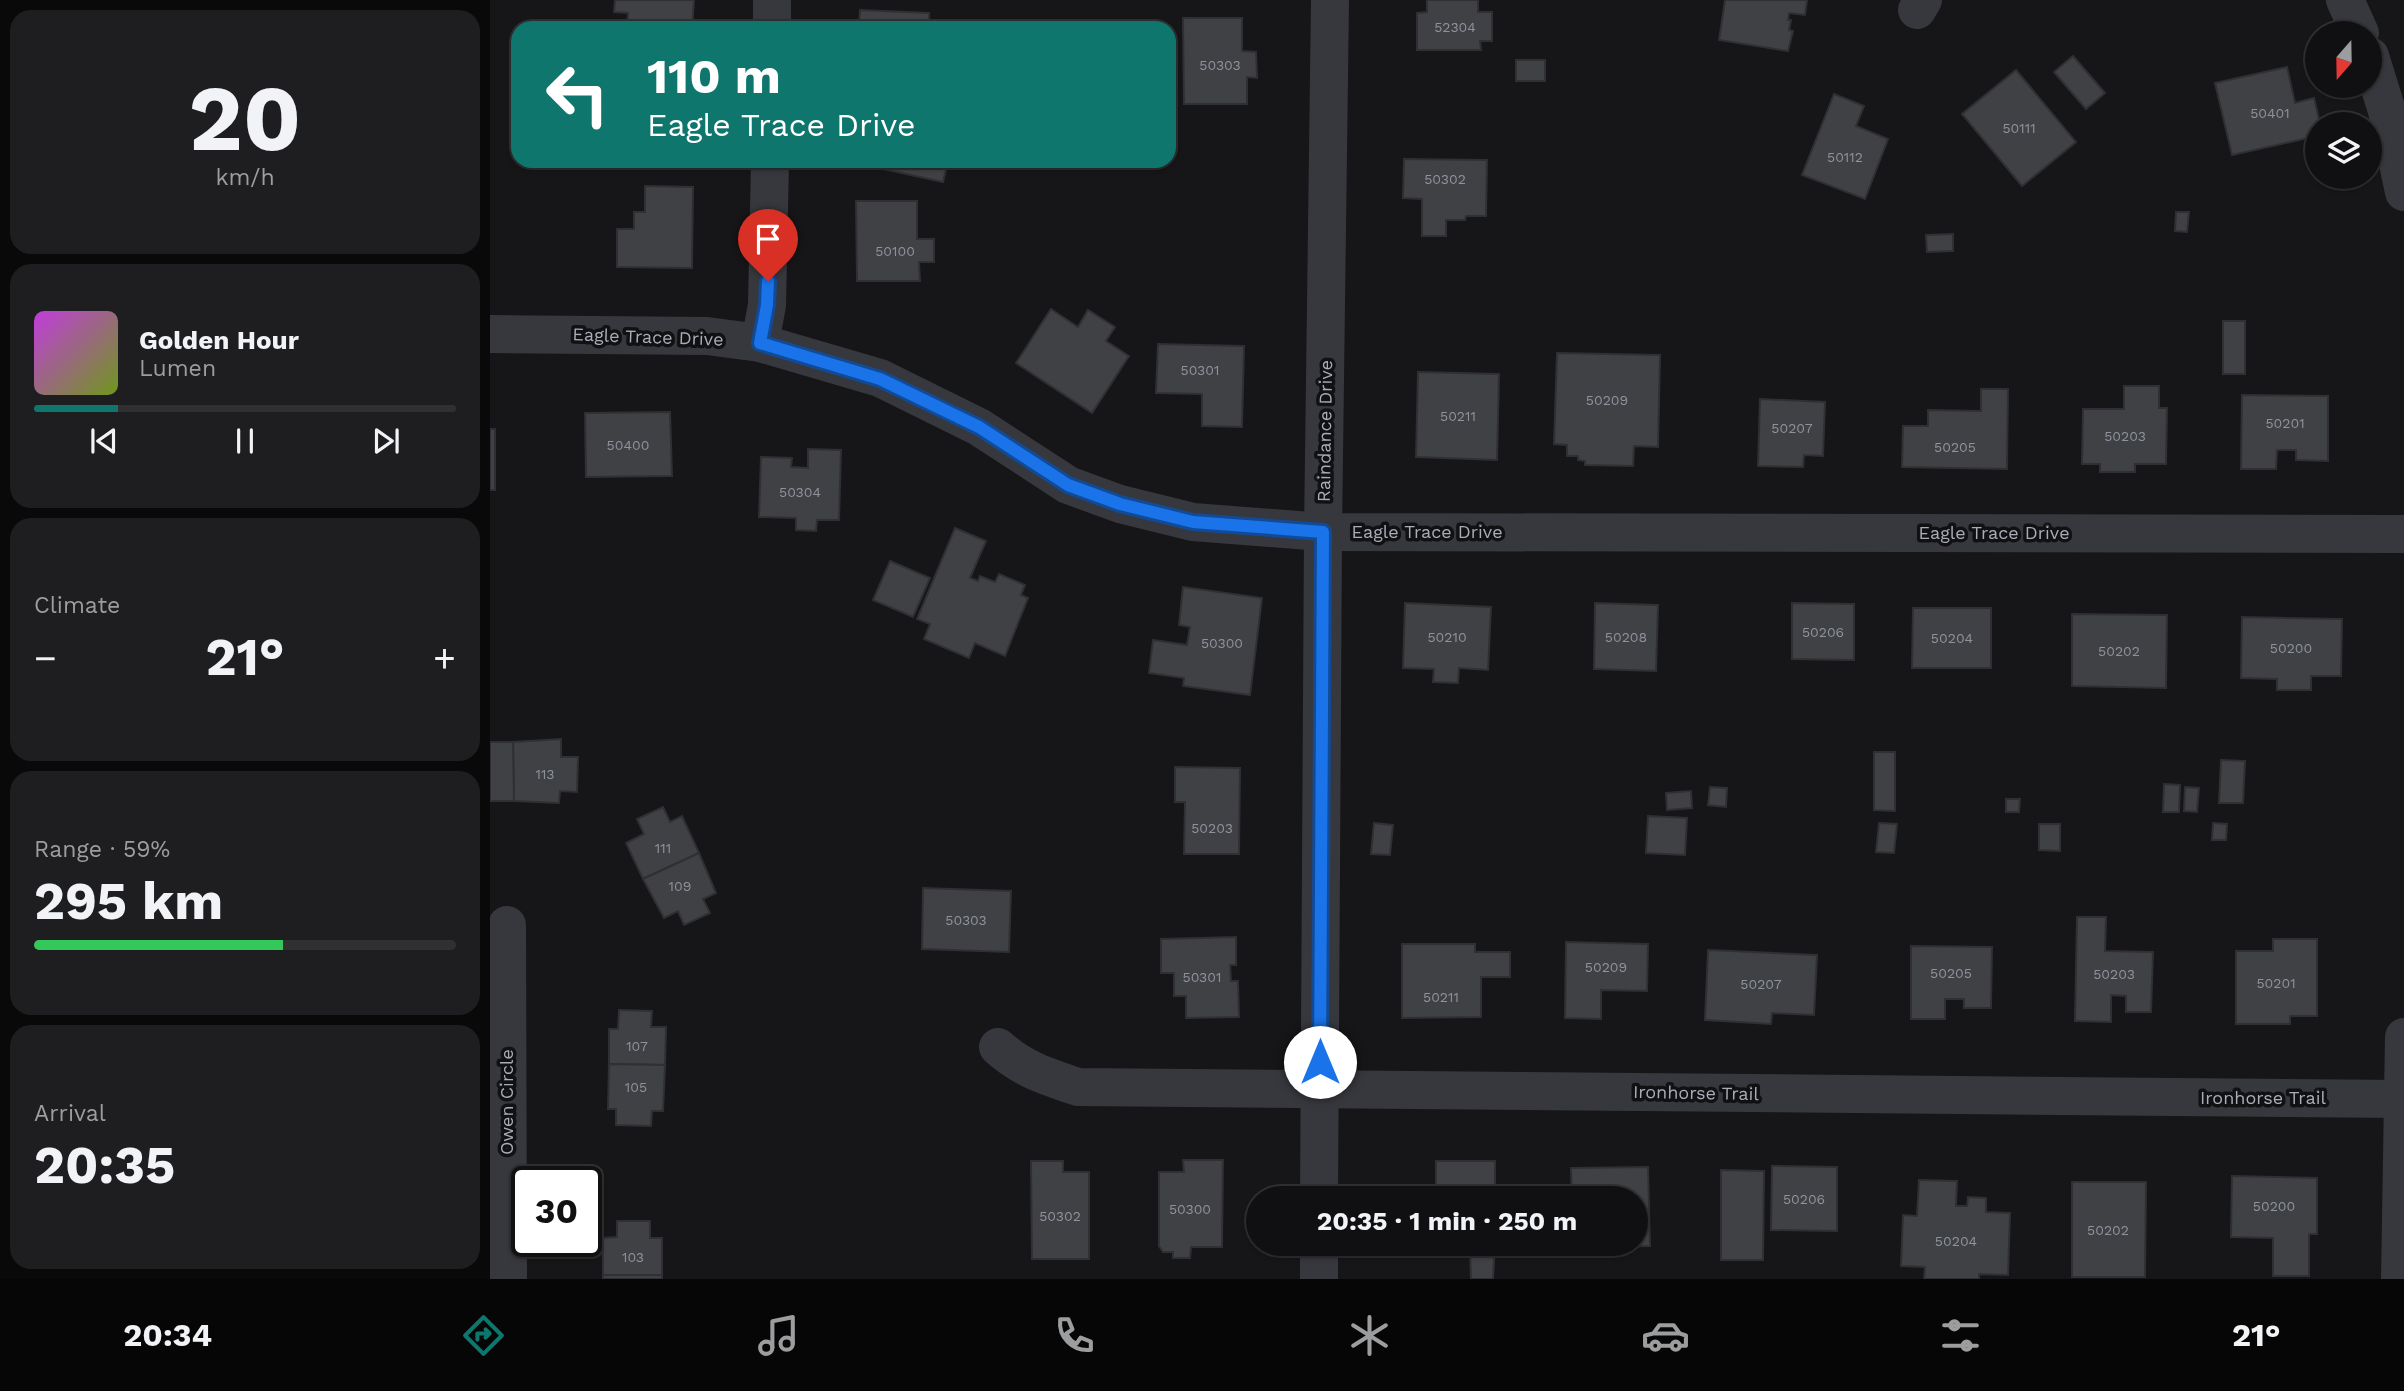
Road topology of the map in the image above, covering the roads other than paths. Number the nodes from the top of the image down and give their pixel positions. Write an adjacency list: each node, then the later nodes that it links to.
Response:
1 (772, 0): 4 (street)
2 (1330, 0): 11 (street, Raindance Drive)
3 (2345, 0): 5 (street)
4 (772, 21)
5 (2355, 21)
6 (2382, 95): 8 (street)
7 (770, 168): 10 (street)
8 (2404, 192)
9 (490, 334): 10 (street, Eagle Trace Drive)
10 (760, 343): 11 (street, Eagle Trace Drive)
11 (1323, 532): 12 (street, Eagle Trace Drive); 16 (street, Raindance Drive)
12 (2404, 534)
13 (507, 925): 20 (street, Owen Circle)
14 (2404, 1037): 17 (street)
15 (998, 1047): 16 (street, Ironhorse Trail)
16 (1319, 1089): 17 (street, Ironhorse Trail); 18 (street, Raindance Drive)
17 (2404, 1099): 22 (street)
18 (1319, 1186)
19 (1319, 1256): 21 (street)
20 (508, 1279)
21 (1319, 1279)
22 (2400, 1279)

